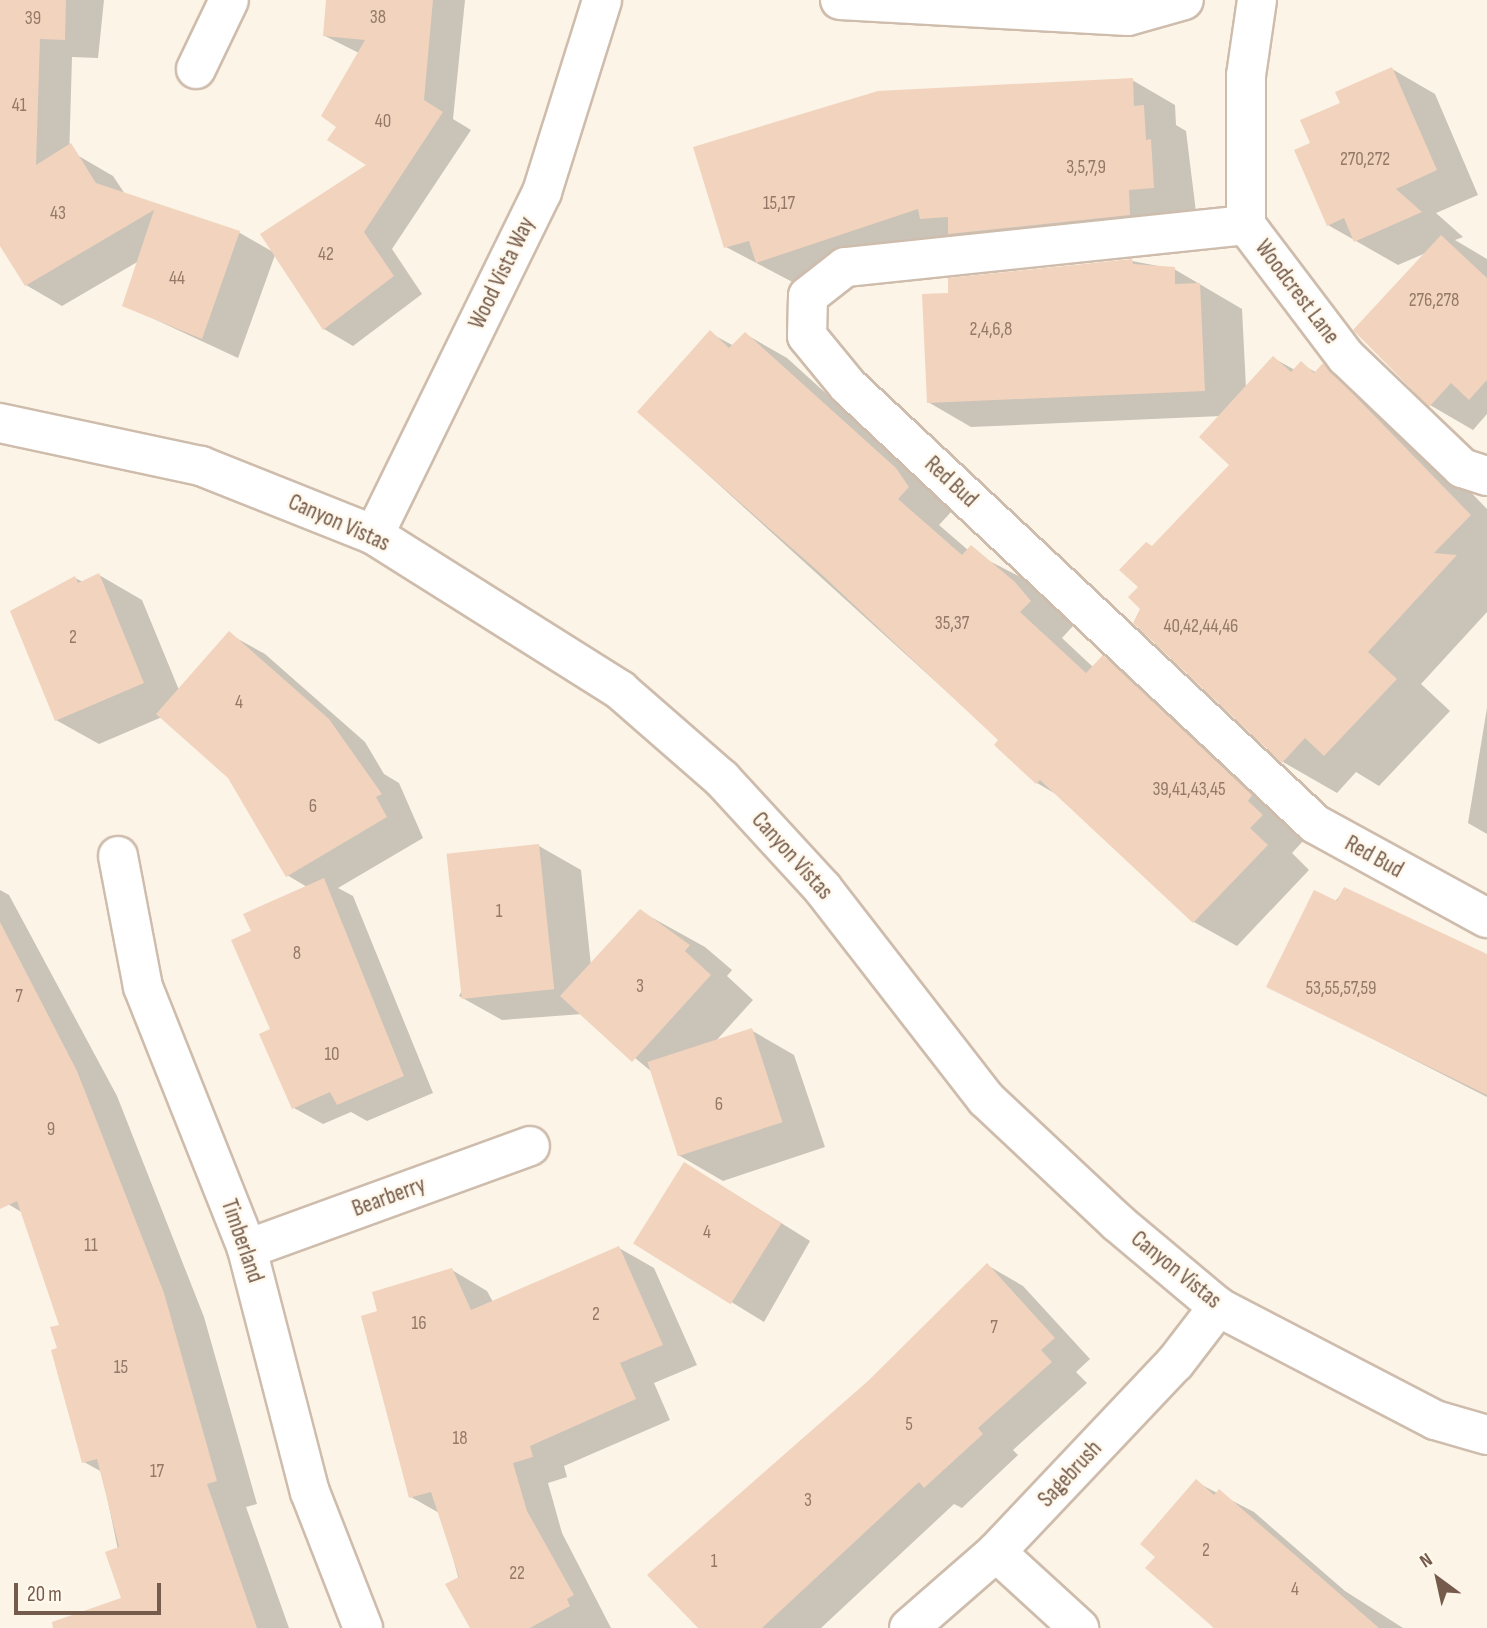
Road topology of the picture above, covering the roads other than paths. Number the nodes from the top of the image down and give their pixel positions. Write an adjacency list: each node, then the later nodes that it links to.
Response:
1 (229, 0): 6 (street)
2 (602, 0): 10 (street, Wood Vista Way)
3 (840, 0): 4 (street)
4 (1184, 0)
5 (1257, 0): 7 (street, Woodcrest Lane)
6 (196, 69)
7 (1246, 225): 9 (street, Woodcrest Lane); 12 (street, Red Bud)
8 (0, 423): 10 (street, Canyon Vistas)
9 (1487, 476)
10 (374, 535): 15 (street, Canyon Vistas)
11 (118, 856): 14 (street, Timberland)
12 (1487, 918)
13 (530, 1146): 14 (street, Bearberry)
14 (247, 1249): 18 (street, Timberland)
15 (1218, 1307): 16 (street, Canyon Vistas); 17 (street, Sagebrush)
16 (1487, 1435)
17 (996, 1552): 19 (street, Sagebrush); 20 (street)
18 (363, 1628)
19 (909, 1628)
20 (1079, 1628)

